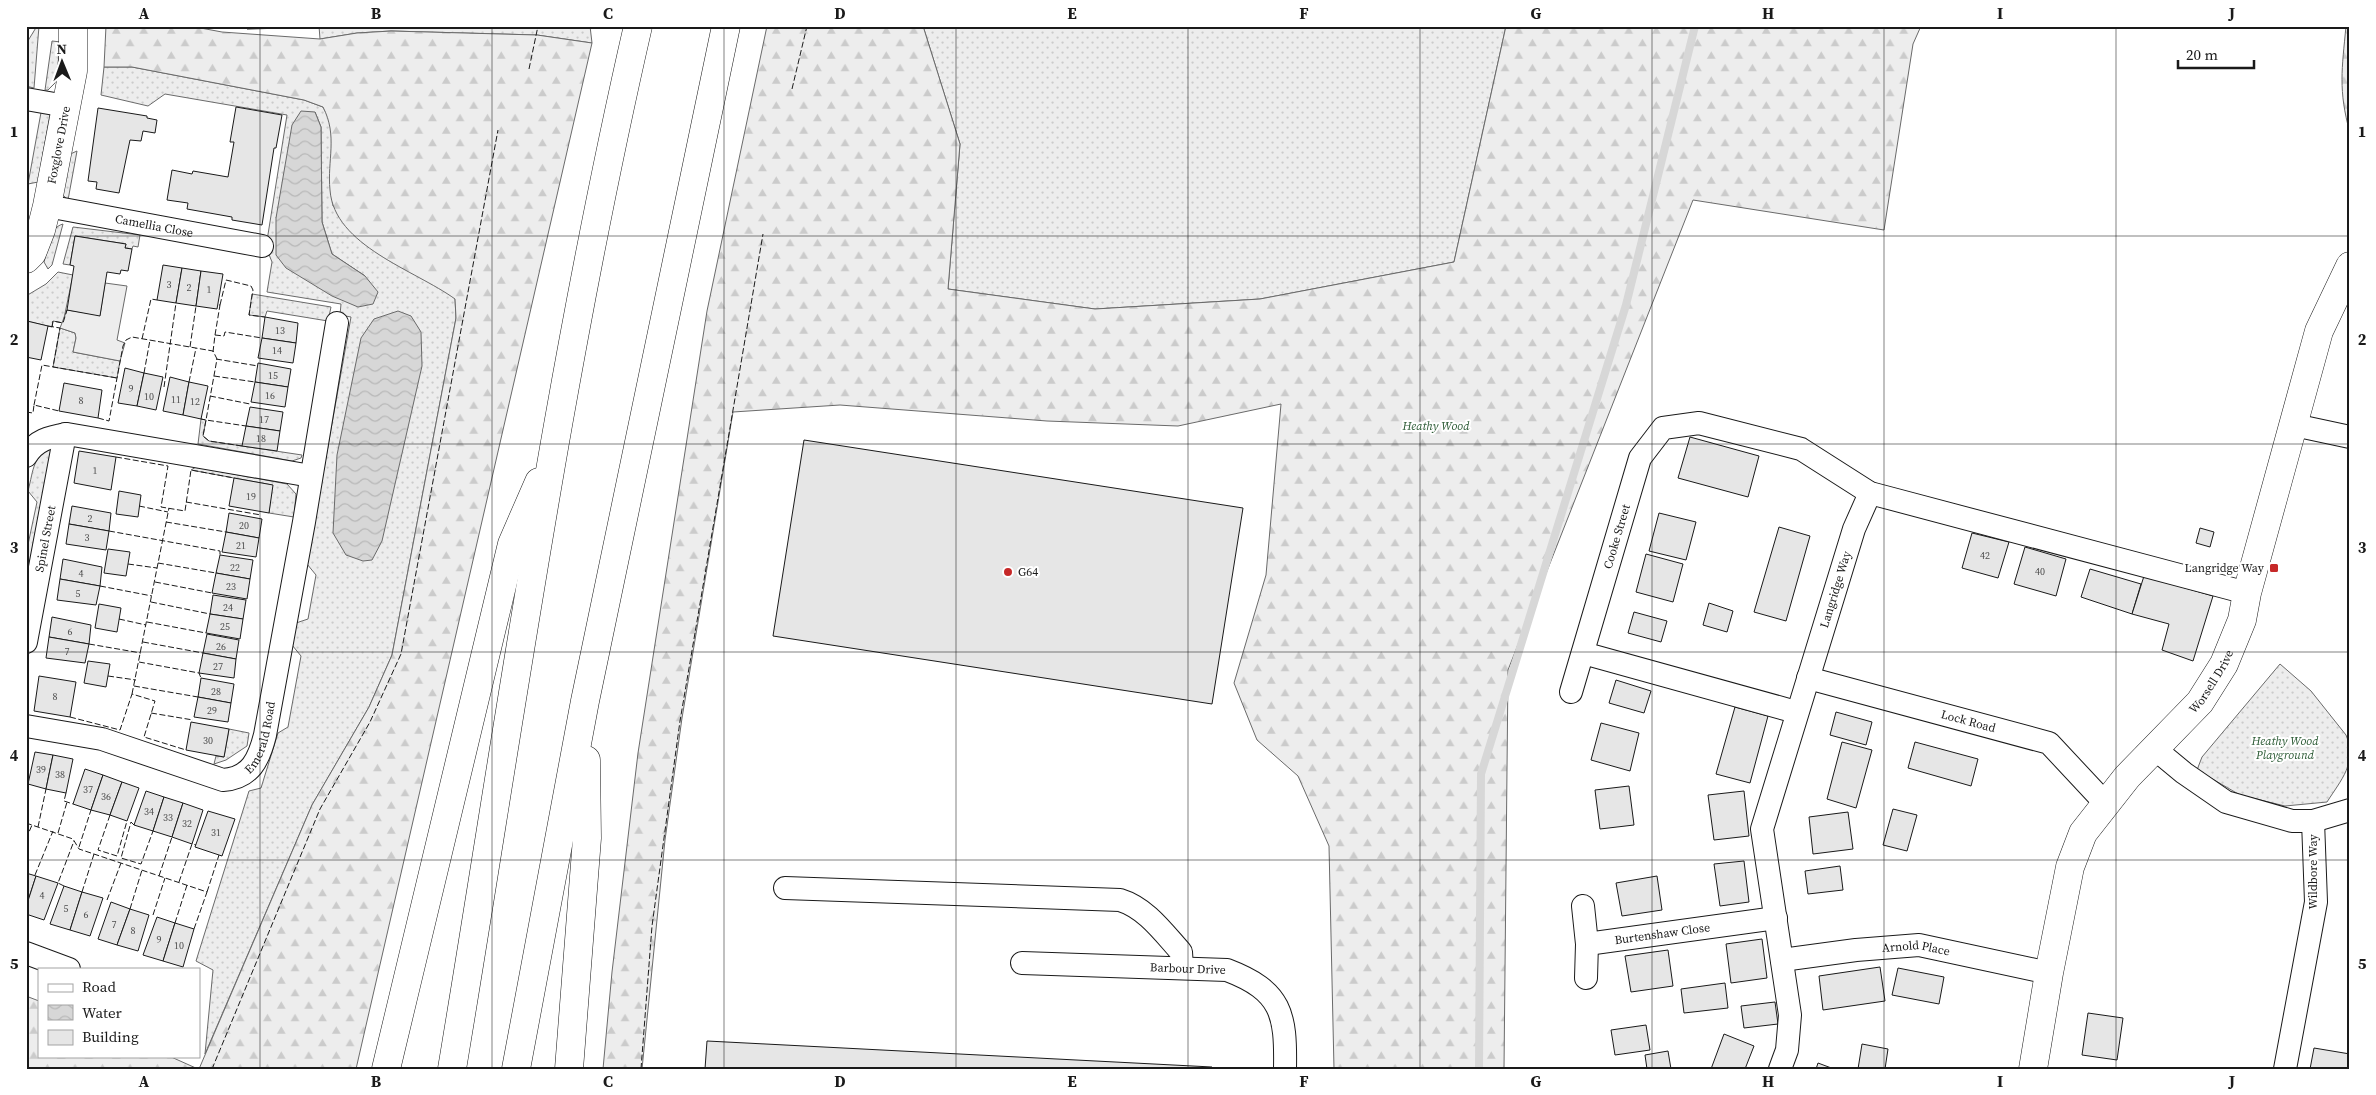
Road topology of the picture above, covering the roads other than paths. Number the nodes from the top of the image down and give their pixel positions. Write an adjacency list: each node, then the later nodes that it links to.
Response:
1 (72, 26): 5 (main road, Foxglove Drive)
2 (638, 26): 14 (main road)
3 (726, 26): 23 (main road)
4 (26, 99): 5 (street)
5 (66, 106): 6 (main road, Foxglove Drive)
6 (47, 206): 7 (street, Camellia Close); 8 (main road, Foxglove Drive)
7 (262, 246)
8 (26, 259)
9 (2350, 266): 11 (main road, Worsell Drive)
10 (337, 323): 16 (street, Emerald Road)
11 (2294, 425): 13 (street); 18 (main road, Worsell Drive)
12 (65, 434): 15 (street); 16 (street); 19 (street, Spinel Street)
13 (2350, 438)
14 (555, 446): 42 (main road); 43 (main road)
15 (26, 456)
16 (311, 476): 25 (street, Emerald Road)
17 (1870, 493): 18 (street); 20 (street, Cooke Street); 21 (street, Langridge Way)
18 (2246, 593): 26 (main road, Worsell Drive)
19 (26, 642)
20 (1583, 653): 22 (street); 24 (street)
21 (1808, 678): 24 (street, Langridge Way); 27 (street, Lock Road)
22 (1571, 692)
23 (585, 701): 44 (main road); 45 (main road)
24 (1796, 712): 32 (street, Langridge Way)
25 (26, 726)
26 (2155, 749): 27 (main road, Worsell Drive); 29 (street, Wildbore Way)
27 (2106, 804): 39 (main road, Worsell Drive)
28 (2350, 810): 29 (street)
29 (2313, 821): 48 (street, Wildbore Way)
30 (785, 888): 38 (street)
31 (1583, 906): 33 (street)
32 (1776, 918): 33 (street, Burtenshaw Close); 35 (street, Langridge Way)
33 (1587, 944): 40 (street)
34 (26, 953): 37 (street)
35 (1782, 960): 39 (street, Arnold Place); 47 (street, Langridge Way)
36 (1022, 962): 38 (street, Barbour Drive)
37 (66, 968)
38 (1182, 968): 46 (street, Barbour Drive)
39 (2049, 973): 41 (main road, Worsell Drive)
40 (1586, 978)
41 (2037, 1068)
42 (386, 1069)
43 (452, 1069)
44 (516, 1069)
45 (569, 1069)
46 (1285, 1069)
47 (1780, 1069)
48 (2285, 1069)

